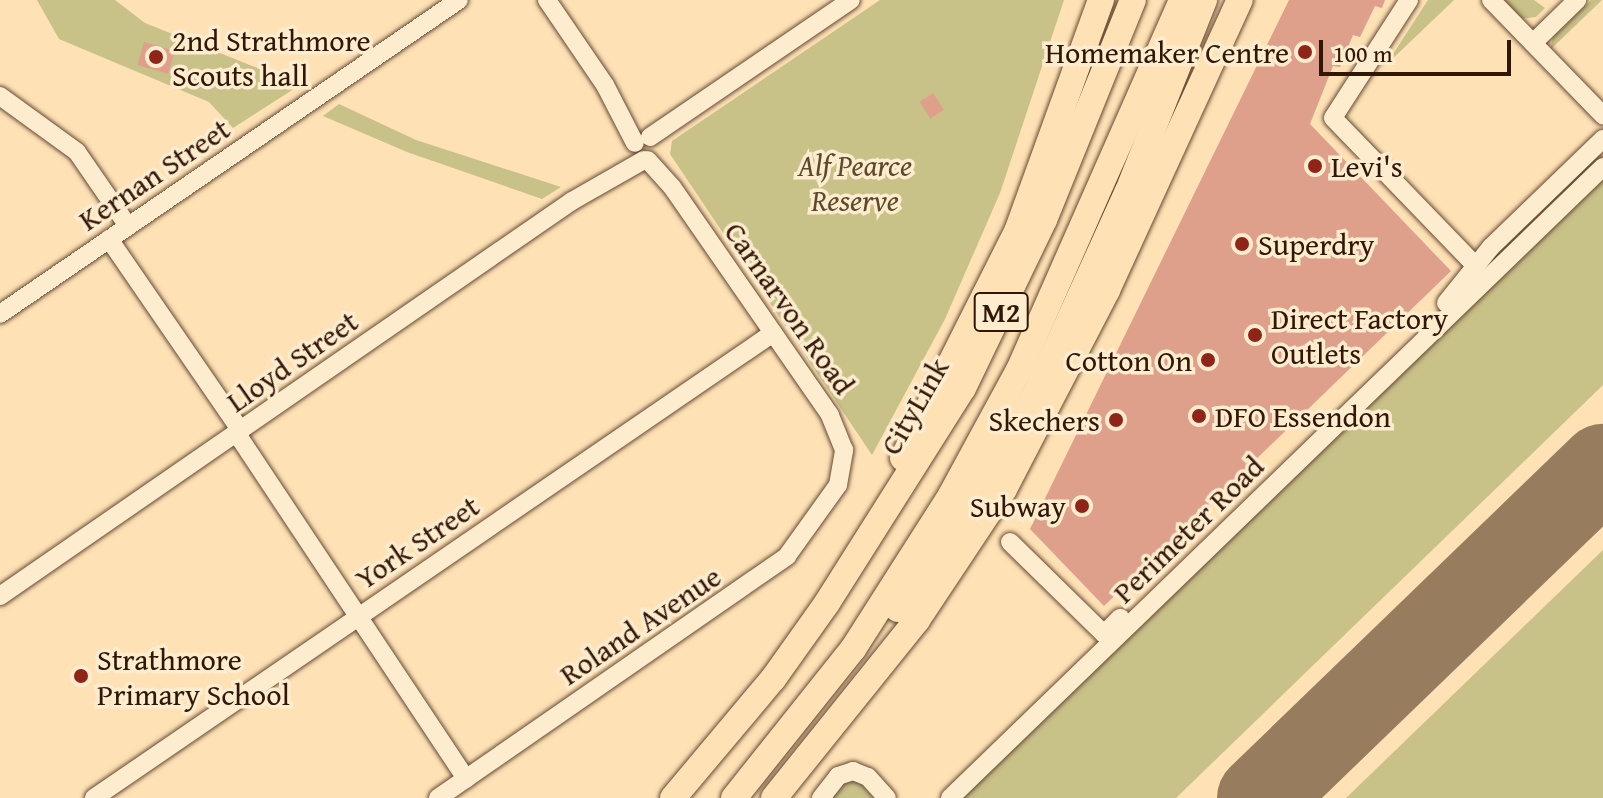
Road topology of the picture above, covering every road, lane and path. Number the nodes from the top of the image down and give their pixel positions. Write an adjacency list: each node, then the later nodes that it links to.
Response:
1 (459, 0): 20 (street, Kernan Street)
2 (547, 0): 18 (street, Carnarvon Road)
3 (851, 0): 18 (street)
4 (1101, 0): 29 (highway)
5 (1133, 0): 29 (highway, CityLink / M2)
6 (1182, 0): 31 (highway, M2)
7 (1204, 0): 31 (highway)
8 (1225, 0): 14 (highway)
9 (1240, 0): 14 (highway)
10 (1409, 0): 22 (street)
11 (1491, 0): 13 (street)
12 (1577, 0): 13 (street)
13 (1533, 43): 16 (street)
14 (1205, 70): 37 (highway)
15 (0, 96): 20 (street)
16 (1603, 115)
17 (1603, 139): 22 (street)
18 (646, 149): 24 (street, Carnarvon Road); 25 (street, Lloyd Street)
19 (1603, 167): 40 (street, Perimeter Road)
20 (128, 226): 21 (street, Kernan Street)
21 (109, 239): 23 (street, Kernan Street); 25 (street)
22 (1476, 266): 27 (street)
23 (0, 314)
24 (773, 333): 26 (street, Carnarvon Road); 30 (street, York Street)
25 (239, 432): 28 (street, Lloyd Street); 30 (street)
26 (843, 468): 32 (street, Roland Avenue)
27 (1010, 542)
28 (0, 596)
29 (827, 603): 35 (highway, CityLink / M2)
30 (355, 618): 32 (street); 33 (street, York Street)
31 (794, 725): 36 (highway, M2)
32 (466, 779): 34 (street, Roland Avenue)
33 (94, 798)
34 (438, 798)
35 (673, 798)
36 (734, 798)
37 (774, 798)
38 (821, 798): 39 (street)
39 (887, 798)
40 (950, 798)

